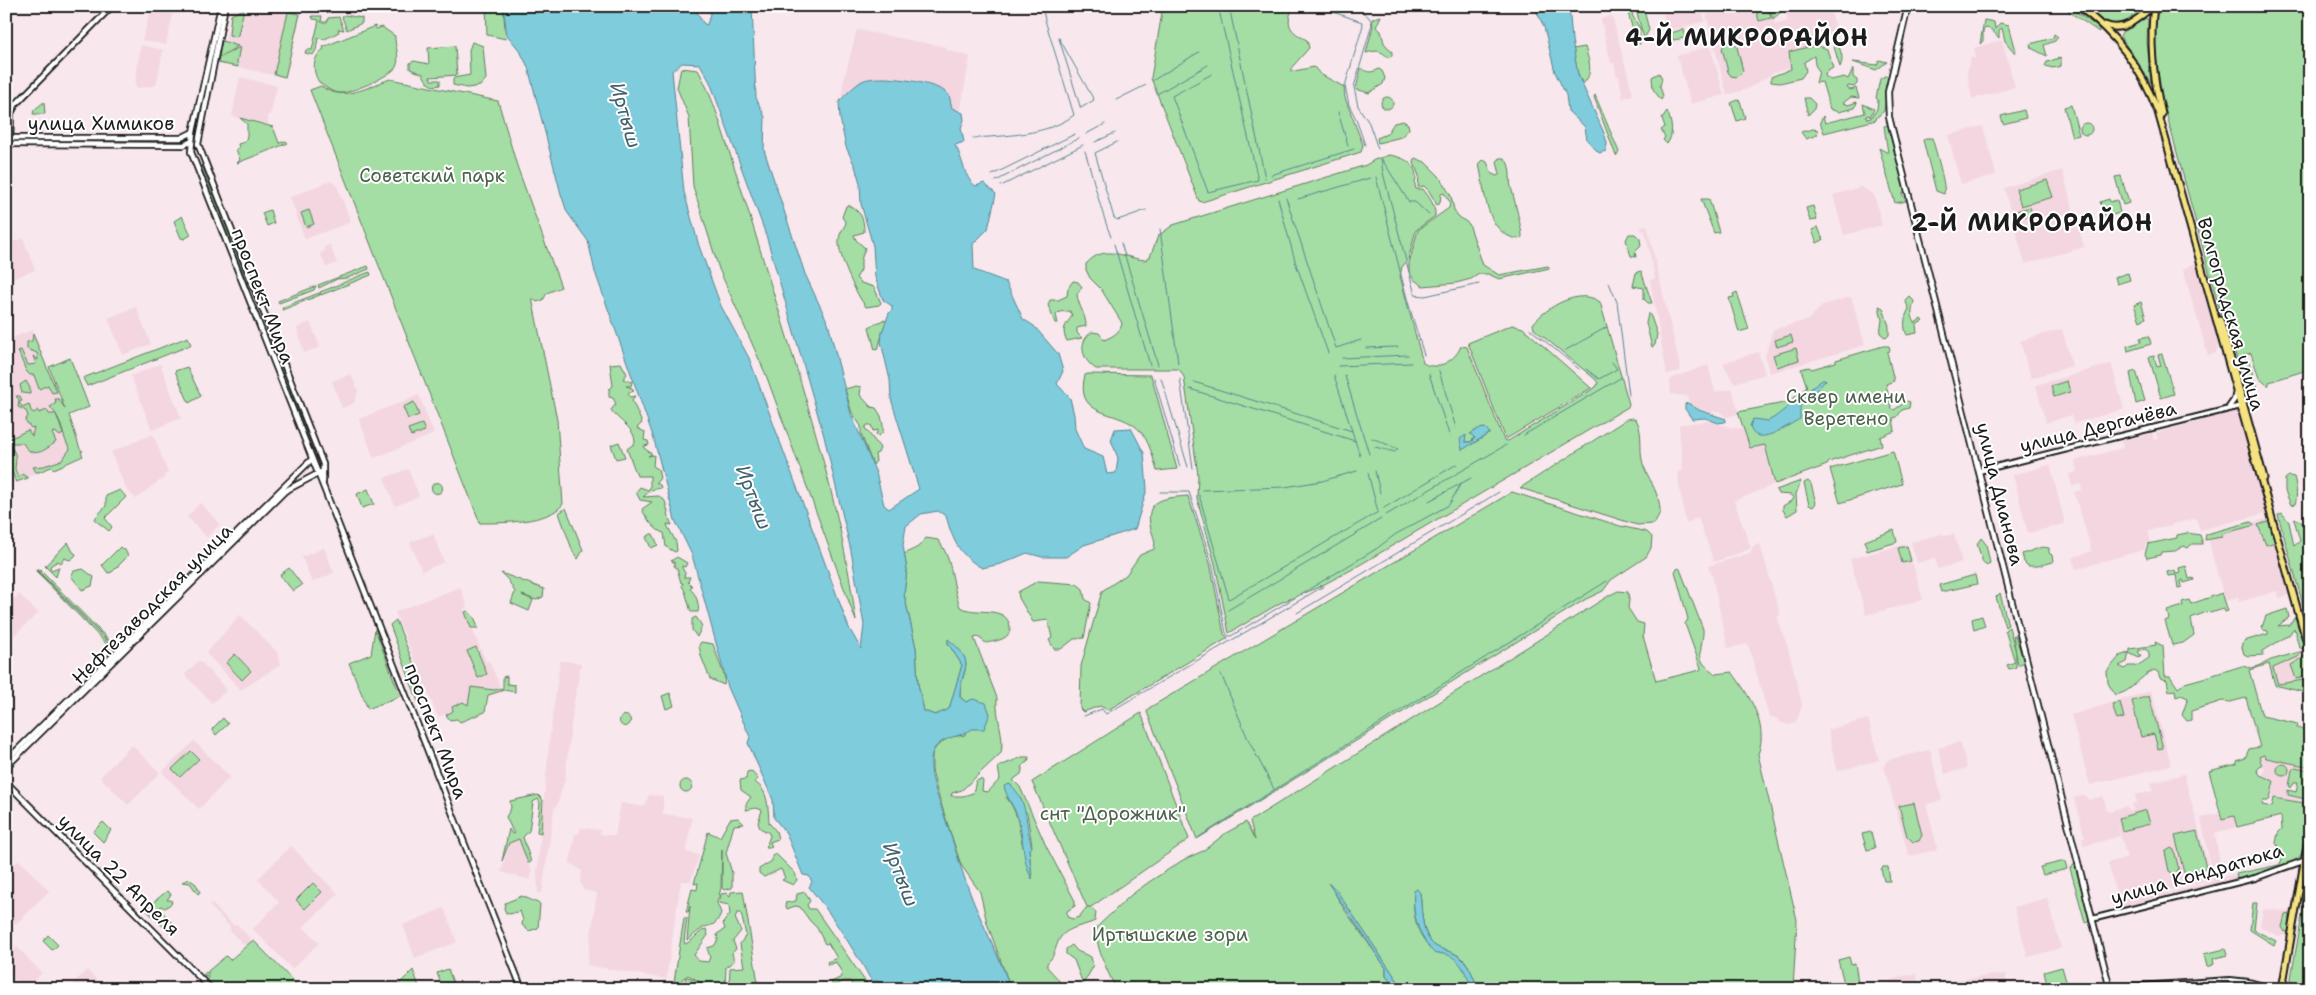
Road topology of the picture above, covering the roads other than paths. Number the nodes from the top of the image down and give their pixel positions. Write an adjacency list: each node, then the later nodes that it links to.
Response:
1 (112, 6): 9 (street)
2 (221, 6): 8 (main road, проспект Мира)
3 (225, 6): 8 (main road, проспект Мира)
4 (1908, 6): 31 (main road, улица Дианова)
5 (2078, 6): 7 (main road, Волгоградская улица)
6 (2153, 6): 7 (main road); 23 (main road, Волгоградская улица)
7 (2102, 24): 22 (main road, Волгоградская улица)
8 (196, 133): 11 (main road, улица Химиков); 12 (main road, проспект Мира); 16 (main road, проспект Мира)
9 (8, 138): 10 (main road, улица Химиков); 13 (street)
10 (47, 138): 11 (main road, улица Химиков); 14 (main road)
11 (183, 138): 12 (main road)
12 (191, 142): 15 (main road, улица Химиков); 16 (main road); 17 (main road, проспект Мира)
13 (8, 144): 14 (main road, улица Химиков)
14 (47, 144): 15 (main road, улица Химиков)
15 (184, 145): 17 (main road, улица Химиков)
16 (199, 148): 18 (main road, проспект Мира)
17 (191, 152): 19 (main road, проспект Мира)
18 (255, 292): 19 (main road); 20 (main road, проспект Мира)
19 (246, 295): 21 (main road, проспект Мира)
20 (272, 335): 21 (main road); 26 (main road, проспект Мира)
21 (263, 338): 27 (main road, проспект Мира)
22 (2236, 389): 23 (main road, Волгоградская улица); 24 (street)
23 (2243, 403): 24 (street, улица Дергачёва); 25 (main road, Волгоградская улица); 34 (main road, Волгоградская улица)
24 (2229, 408): 25 (street); 31 (street, улица Дергачёва)
25 (2245, 421): 35 (main road, Волгоградская улица)
26 (317, 448): 27 (main road); 29 (main road, проспект Мира)
27 (308, 451): 28 (main road, проспект Мира)
28 (312, 459): 29 (main road); 32 (main road, проспект Мира); 36 (main road, Нефтезаводская улица)
29 (323, 462): 30 (main road, проспект Мира)
30 (324, 470): 32 (main road, Нефтезаводская улица); 33 (main road, проспект Мира)
31 (1979, 471): 42 (main road, улица Дианова)
32 (319, 474): 33 (main road, проспект Мира); 37 (main road, Нефтезаводская улица)
33 (323, 483): 45 (main road, проспект Мира)
34 (2310, 644)
35 (2310, 654)
36 (6, 761)
37 (6, 768)
38 (6, 782): 44 (main road, улица 22 Апреля)
39 (2310, 828): 41 (main road)
40 (2310, 846): 41 (main road)
41 (2308, 859): 42 (street, улица Кондратюка); 47 (main road)
42 (2092, 919): 43 (main road, улица Дианова)
43 (2110, 988): 46 (street)
44 (211, 989)
45 (522, 989)
46 (2274, 989)
47 (2282, 989)

